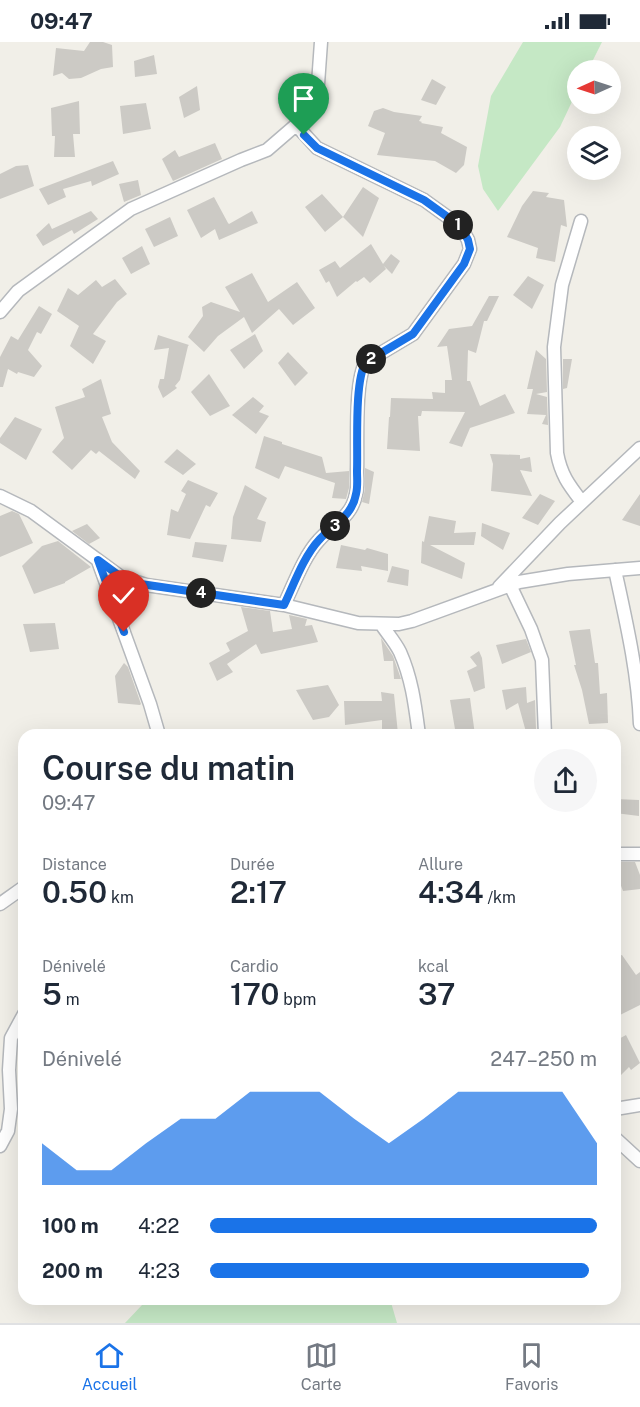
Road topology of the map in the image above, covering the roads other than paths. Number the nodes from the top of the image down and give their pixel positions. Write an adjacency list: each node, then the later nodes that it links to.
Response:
1 (321, 42): 2 (street)
2 (296, 125): 4 (street); 13 (street)
3 (581, 221): 7 (street)
4 (0, 312)
5 (640, 448): 7 (street)
6 (0, 496): 8 (street)
7 (582, 502): 12 (street)
8 (98, 560): 13 (street); 16 (street)
9 (640, 568): 10 (street)
10 (615, 570): 11 (street); 15 (street)
11 (510, 585): 12 (street); 18 (street)
12 (496, 590): 14 (street)
13 (284, 605): 14 (street)
14 (381, 624): 17 (street)
15 (640, 724)
16 (157, 729)
17 (418, 729)
18 (545, 729)
19 (621, 854): 20 (street)
20 (640, 854)
21 (18, 891): 22 (street)
22 (0, 904)
23 (18, 1025): 27 (street)
24 (640, 1105): 25 (street)
25 (621, 1108)
26 (621, 1144): 28 (street)
27 (0, 1146)
28 (640, 1161)

